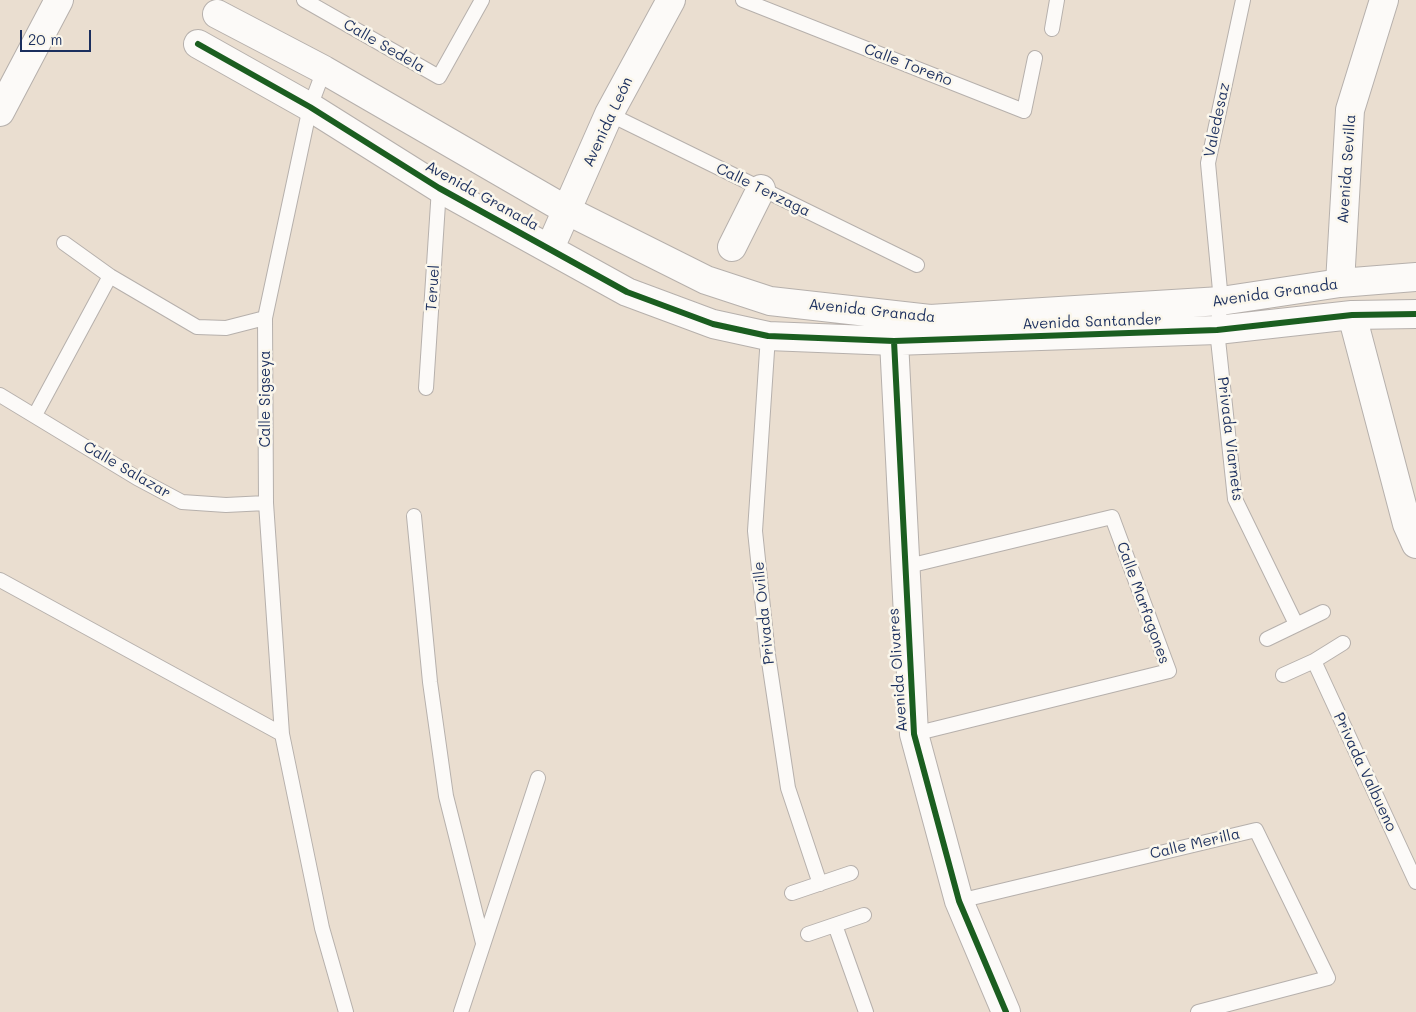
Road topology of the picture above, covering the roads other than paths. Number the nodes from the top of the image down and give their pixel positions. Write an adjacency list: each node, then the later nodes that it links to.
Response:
1 (60, 0): 15 (street)
2 (304, 0): 3 (lane, Calle Sedela)
3 (482, 0)
4 (671, 0): 16 (street, Avenida León)
5 (743, 0): 12 (lane, Calle Toreño)
6 (1057, 0): 10 (lane)
7 (1243, 0): 27 (lane, Valedesaz)
8 (1384, 0): 26 (street, Avenida Sevilla)
9 (217, 14): 13 (street, Avenida Granada)
10 (1052, 29)
11 (198, 44): 14 (street, Avenida Granada)
12 (1035, 58)
13 (324, 70): 14 (lane, Calle Sigseya); 19 (street, Avenida Granada)
14 (310, 107): 17 (street, Avenida Granada); 30 (lane, Calle Sigseya)
15 (0, 112)
16 (609, 114): 18 (lane, Calle Terzaga); 19 (street, Avenida León)
17 (439, 188): 22 (street, Avenida Granada); 34 (lane, Teruel)
18 (761, 189): 21 (street); 23 (lane, Calle Terzaga)
19 (568, 211): 22 (street, Avenida León); 27 (street, Avenida Granada)
20 (64, 243): 24 (lane)
21 (732, 247)
22 (550, 248): 32 (street, Avenida Granada)
23 (918, 265)
24 (110, 276): 30 (lane); 36 (lane)
25 (1416, 278): 26 (street, Avenida Granada)
26 (1340, 283): 27 (street, Avenida Granada)
27 (1221, 301): 31 (lane, Valedesaz)
28 (1416, 314): 29 (street, Avenida Santander)
29 (1352, 316): 31 (street, Avenida Santander); 39 (street)
30 (265, 318): 37 (lane, Calle Sigseya)
31 (1217, 330): 33 (street, Avenida Santander); 43 (lane, Privada Viarnets)
32 (768, 336): 33 (street, Avenida Santander); 53 (lane, Privada Oville)
33 (894, 341): 40 (street, Avenida Olivares)
34 (426, 388)
35 (0, 395): 36 (lane, Calle Salazar)
36 (36, 415): 37 (lane, Calle Salazar)
37 (266, 502): 48 (lane, Calle Sigseya)
38 (414, 516): 59 (lane)
39 (1416, 544)
40 (904, 567): 49 (street, Avenida Olivares); 49 (lane, Calle Marfagones)
41 (0, 580): 48 (lane)
42 (1323, 612): 43 (lane)
43 (1296, 624): 44 (lane)
44 (1267, 639)
45 (1342, 643): 46 (lane)
46 (1314, 661): 47 (lane); 52 (lane, Privada Valbueno)
47 (1283, 675)
48 (282, 734): 60 (lane, Calle Sigseya)
49 (914, 734): 55 (street, Avenida Olivares)
50 (538, 778): 59 (lane)
51 (851, 873): 53 (lane)
52 (1416, 882)
53 (820, 884): 54 (lane)
54 (792, 893)
55 (959, 901): 63 (street, Avenida Olivares); 64 (lane, Calle Merilla)
56 (864, 915): 57 (lane)
57 (835, 925): 58 (lane); 62 (lane)
58 (808, 934)
59 (483, 943): 61 (lane)
60 (346, 1012)
61 (461, 1012)
62 (866, 1012)
63 (1006, 1012)
64 (1198, 1012)

